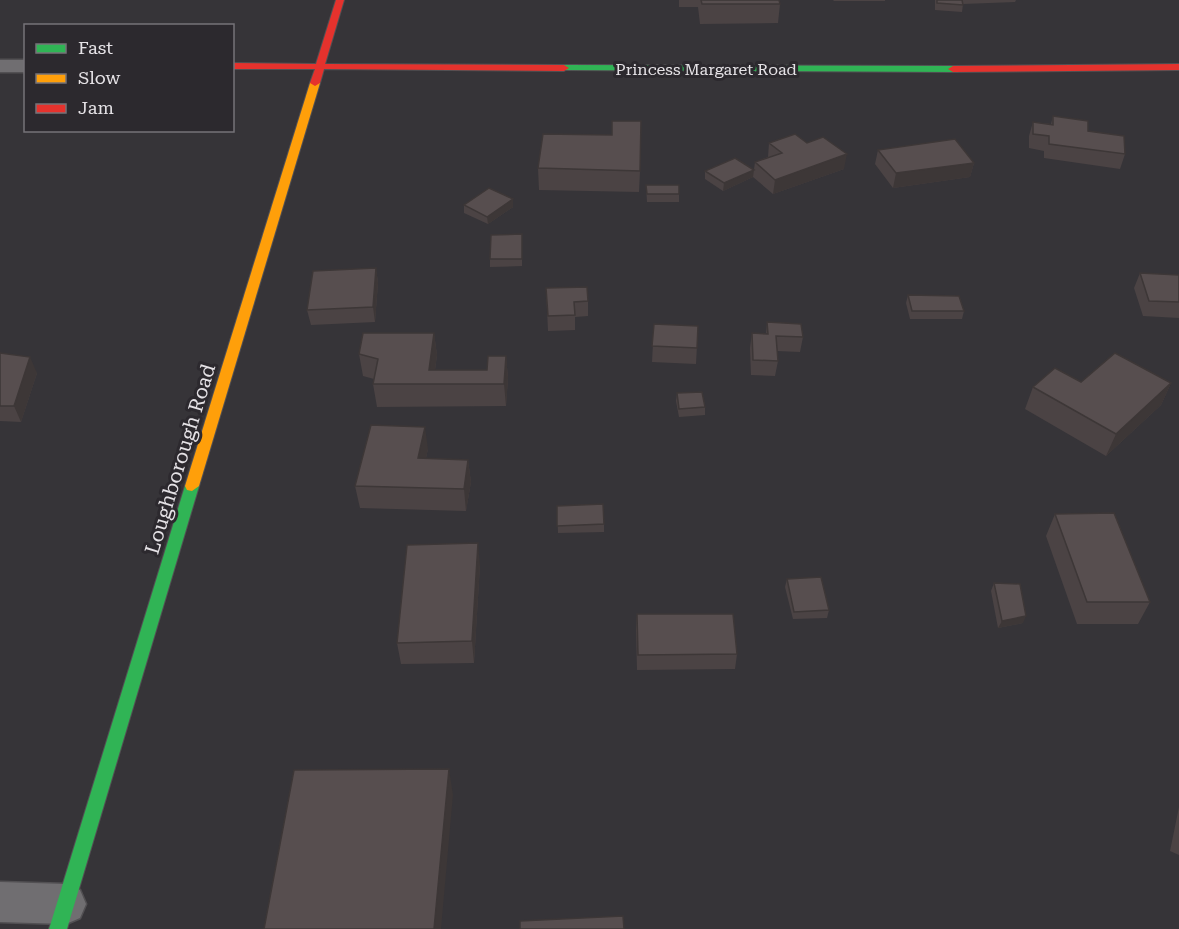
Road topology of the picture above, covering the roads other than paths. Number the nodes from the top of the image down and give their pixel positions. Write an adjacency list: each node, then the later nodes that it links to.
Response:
1 (340, 0): 5 (street, Loughborough Road)
2 (0, 66): 3 (street)
3 (24, 66)
4 (234, 66): 5 (street, Princess Margaret Road)
5 (320, 66): 6 (street, Princess Margaret Road); 8 (street, Loughborough Road)
6 (1179, 67)
7 (0, 902): 8 (street)
8 (62, 916)

